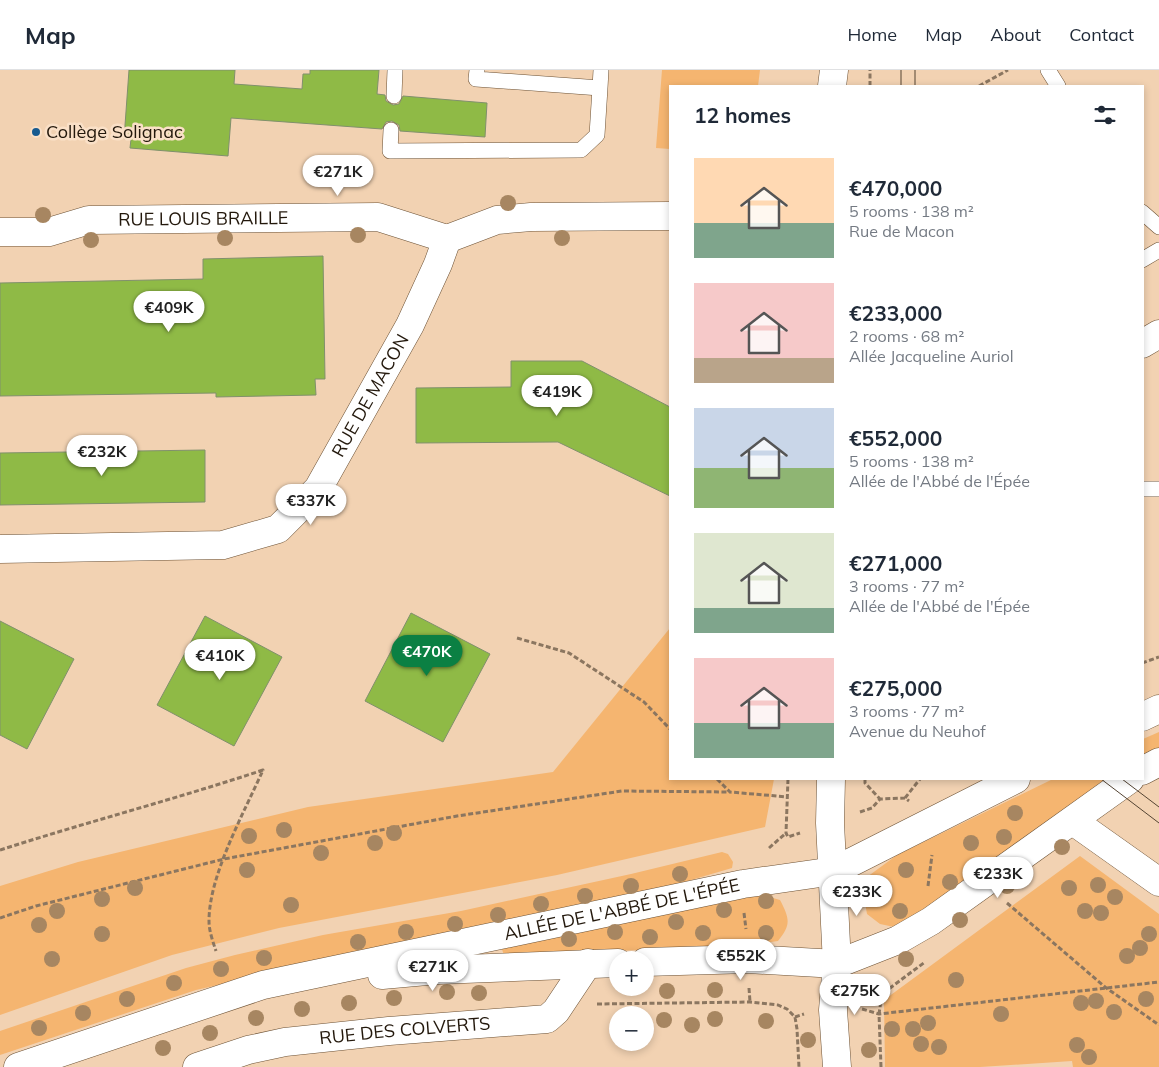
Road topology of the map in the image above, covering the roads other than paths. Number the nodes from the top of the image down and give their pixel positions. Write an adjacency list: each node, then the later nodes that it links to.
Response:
1 (395, 70): 9 (lane)
2 (477, 70): 8 (lane)
3 (601, 70): 8 (lane)
4 (834, 70): 6 (street)
5 (1048, 70): 7 (lane)
6 (832, 85)
7 (1057, 85)
8 (600, 88): 10 (lane)
9 (394, 96)
10 (391, 130)
11 (1144, 214): 13 (lane)
12 (669, 216): 15 (street)
13 (1159, 227)
14 (0, 232): 15 (street, RUE LOUIS BRAILLE)
15 (447, 239): 22 (street, RUE DE MACON)
16 (1159, 250): 17 (lane)
17 (1144, 259)
18 (1159, 334): 19 (street)
19 (1144, 343)
20 (1144, 489): 21 (lane)
21 (1159, 489)
22 (0, 549)
23 (1159, 709): 24 (street)
24 (1144, 716)
25 (831, 780): 29 (street)
26 (1014, 780): 29 (street, ALLÉE DE L'ABBÉ DE L'ÉPÉE)
27 (1134, 780): 28 (street)
28 (1073, 821): 30 (street); 34 (street)
29 (834, 871): 34 (street); 35 (street, ALLÉE DE L'ABBÉ DE L'ÉPÉE)
30 (1159, 882)
31 (654, 962): 34 (street)
32 (588, 963): 33 (street, ALLÉE DE L'ABBÉ DE L'ÉPÉE); 35 (street, ALLÉE DE L'ABBÉ DE L'ÉPÉE); 37 (street, RUE DES COLVERTS)
33 (609, 963)
34 (837, 964): 38 (street)
35 (263, 985): 36 (street, ALLÉE DE L'ABBÉ DE L'ÉPÉE)
36 (18, 1067)
37 (197, 1067)
38 (837, 1067)

